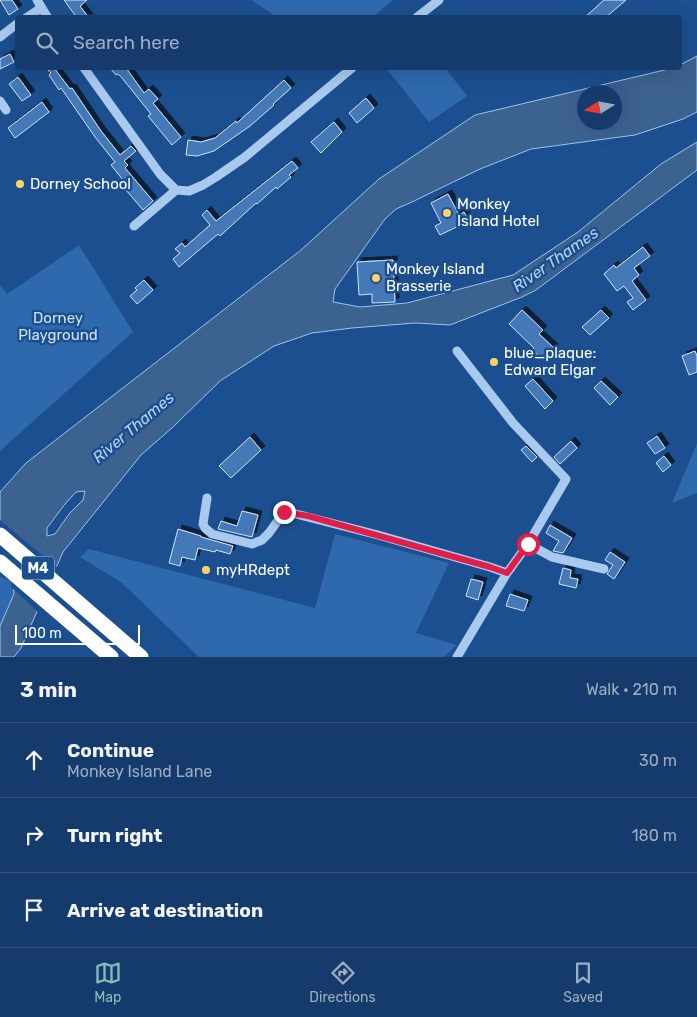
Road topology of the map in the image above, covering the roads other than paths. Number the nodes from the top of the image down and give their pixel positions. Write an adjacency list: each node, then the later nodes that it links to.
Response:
1 (439, 0): 5 (street)
2 (39, 4): 3 (street); 4 (street)
3 (29, 15)
4 (46, 15)
5 (420, 15)
6 (15, 25): 7 (street)
7 (0, 37)
8 (85, 70): 12 (street)
9 (350, 70): 12 (street)
10 (0, 101): 11 (street)
11 (6, 110)
12 (176, 190): 13 (street)
13 (134, 226)
14 (457, 351): 17 (street)
15 (207, 498): 20 (street)
16 (0, 535): 22 (highway, M4)
17 (528, 544): 19 (street); 20 (street)
18 (0, 562): 21 (highway, M4)
19 (604, 569)
20 (507, 573): 23 (street)
21 (111, 657)
22 (141, 657)
23 (457, 657)

